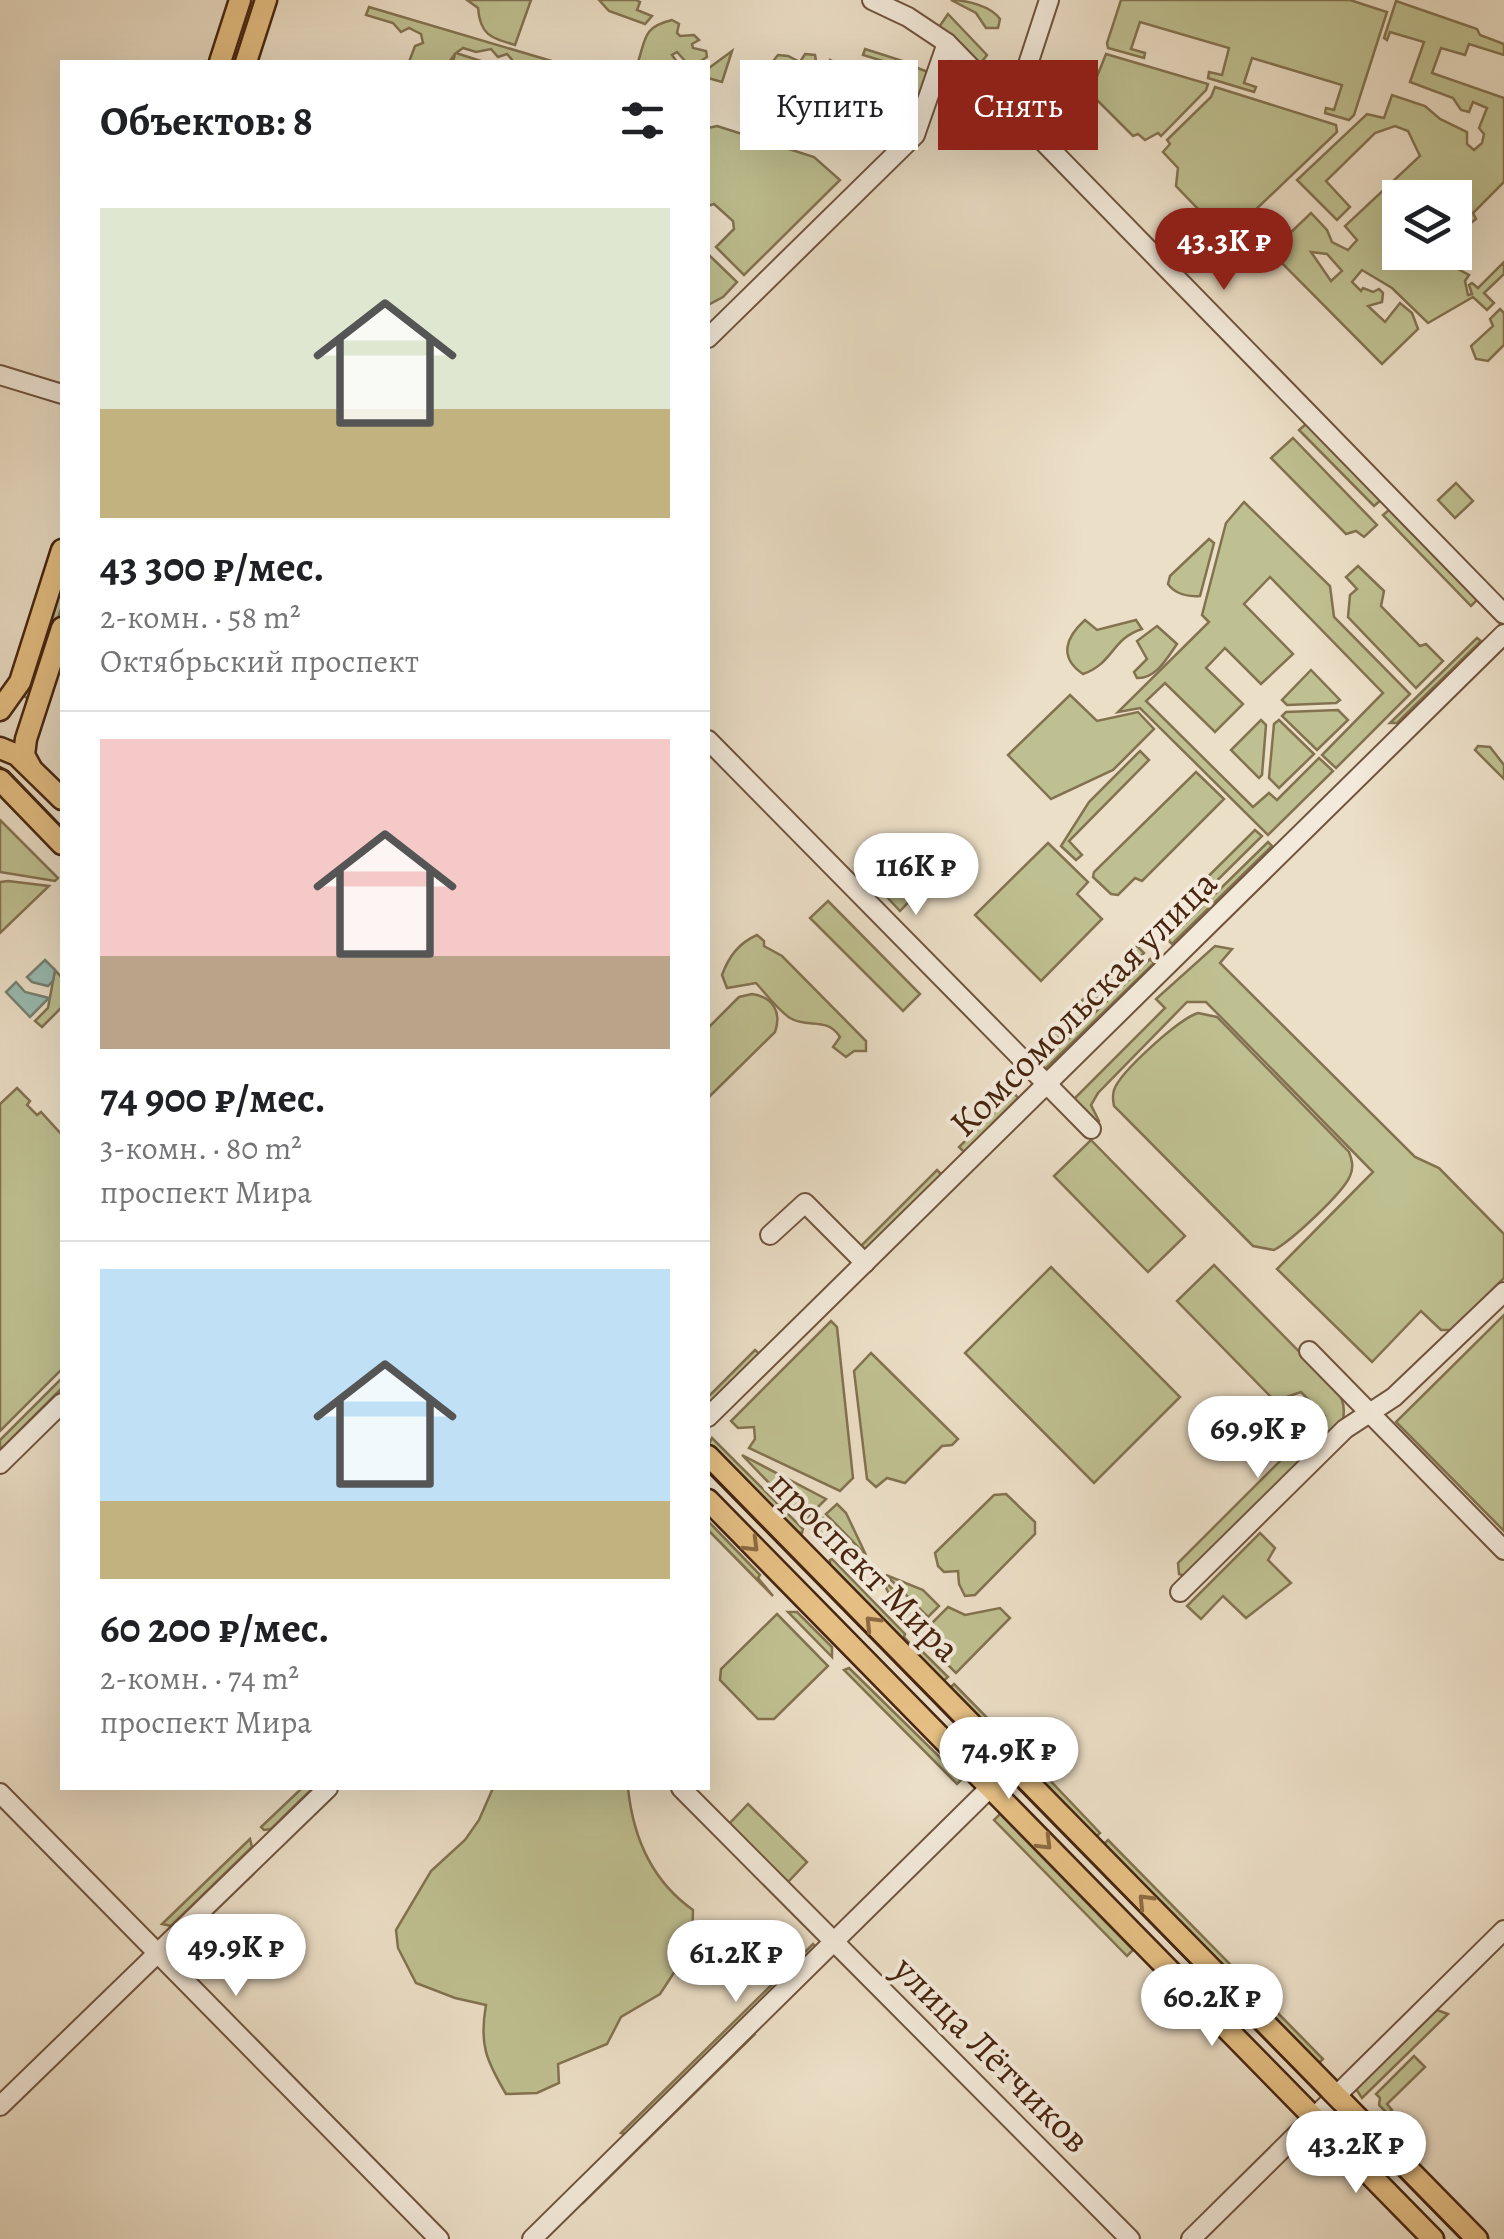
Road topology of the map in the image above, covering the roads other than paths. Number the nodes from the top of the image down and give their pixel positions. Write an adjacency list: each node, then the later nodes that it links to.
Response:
1 (240, 0): 6 (main road)
2 (266, 0): 7 (main road)
3 (872, 0): 5 (street)
4 (1050, 0): 9 (street)
5 (947, 43): 8 (street); 12 (street)
6 (221, 60)
7 (247, 60)
8 (964, 60)
9 (1030, 60)
10 (1052, 150): 17 (street)
11 (710, 313): 12 (street)
12 (727, 319): 13 (street)
13 (710, 336)
14 (0, 374): 15 (street)
15 (60, 393)
16 (60, 556): 21 (main road)
17 (1504, 614)
18 (60, 634): 20 (main road)
19 (1504, 634): 30 (street, Комсомольская улица)
20 (37, 706): 23 (main road); 25 (main road)
21 (0, 710)
22 (710, 742): 24 (street)
23 (0, 745): 25 (main road)
24 (722, 754): 26 (street); 30 (street)
25 (30, 766): 28 (main road)
26 (710, 766)
27 (0, 780): 29 (main road)
28 (60, 797)
29 (60, 842)
30 (1046, 1084): 31 (street); 33 (street, Комсомольская улица)
31 (1091, 1130)
32 (770, 1236): 33 (street)
33 (865, 1263): 38 (street, Комсомольская улица)
34 (1504, 1292): 37 (street)
35 (1309, 1351): 37 (street)
36 (60, 1404): 40 (street)
37 (1370, 1412): 42 (street); 43 (street)
38 (710, 1416)
39 (710, 1458): 44 (main road, проспект Мира, one-way to 39)
40 (0, 1464)
41 (710, 1502): 45 (main road, проспект Мира, one-way to 45)
42 (1504, 1550)
43 (1180, 1592)
44 (1012, 1766): 45 (street); 52 (main road, проспект Мира, one-way to 44)
45 (990, 1788): 50 (street); 54 (main road, проспект Мира, one-way to 54)
46 (326, 1790): 51 (street)
47 (683, 1790): 50 (street, улица Лётчиков)
48 (0, 1793): 51 (street)
49 (1504, 1930): 52 (street)
50 (834, 1942): 56 (street); 57 (street, улица Лётчиков)
51 (158, 1953): 53 (street); 55 (street)
52 (1336, 2096): 54 (street); 60 (main road, проспект Мира)
53 (0, 2106)
54 (1314, 2118): 58 (street); 59 (main road, проспект Мира)
55 (439, 2239)
56 (532, 2239)
57 (1130, 2239)
58 (1190, 2239)
59 (1433, 2239)
60 (1476, 2239)

